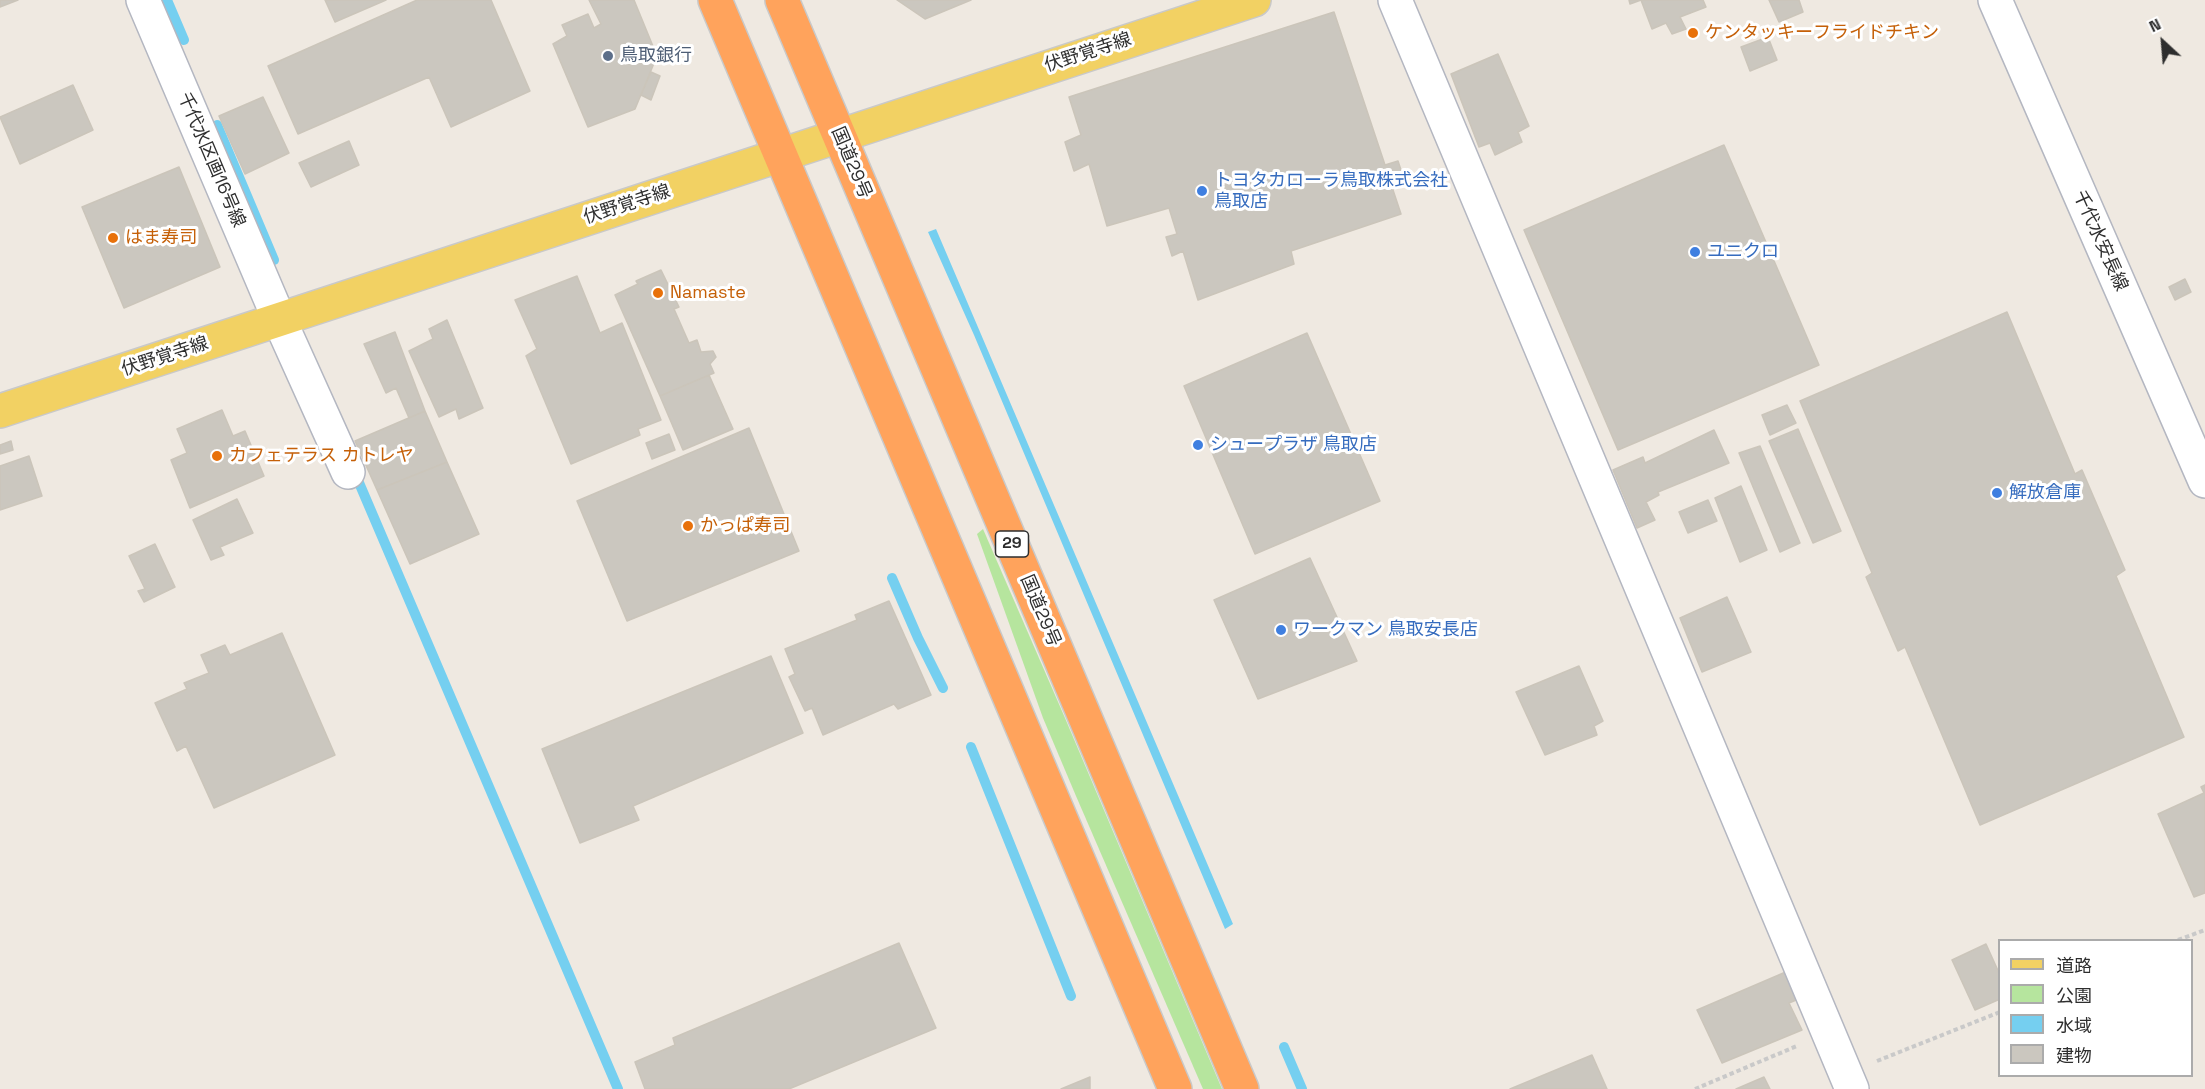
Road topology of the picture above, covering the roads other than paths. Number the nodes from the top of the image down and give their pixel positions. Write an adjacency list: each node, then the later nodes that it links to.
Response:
1 (143, 0): 9 (street, 千代水区画16号線)
2 (715, 0): 8 (highway)
3 (782, 0): 7 (highway, 国道29号 / 29)
4 (1254, 0): 7 (main road, 伏野覚寺線)
5 (1395, 0): 13 (street)
6 (1995, 0): 12 (street, 千代水安長線)
7 (838, 135): 8 (main road, 伏野覚寺線); 15 (highway, 国道29号 / 29)
8 (780, 155): 9 (main road, 伏野覚寺線); 14 (highway)
9 (279, 319): 10 (main road, 伏野覚寺線); 11 (street, 千代水区画16号線)
10 (0, 411)
11 (348, 472)
12 (2205, 481)
13 (1848, 1081)
14 (1175, 1089)
15 (1242, 1089)

